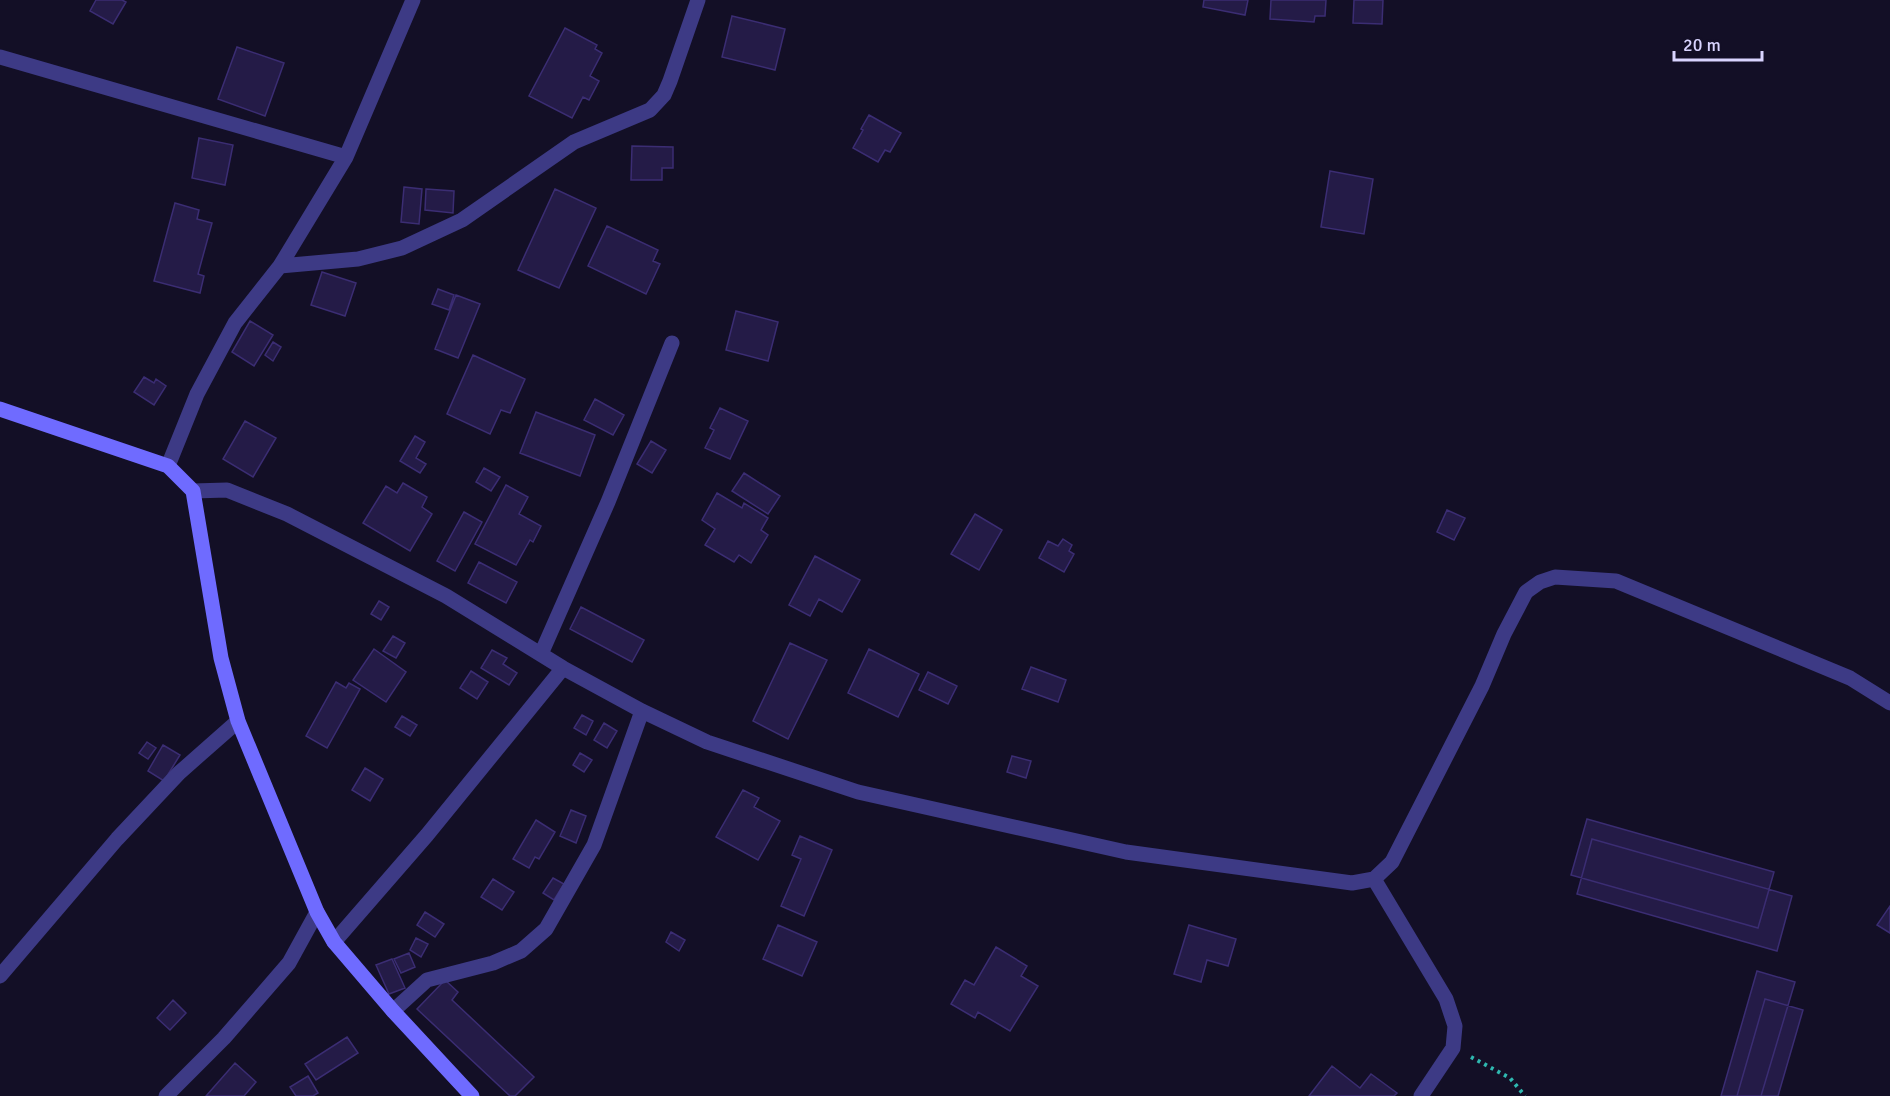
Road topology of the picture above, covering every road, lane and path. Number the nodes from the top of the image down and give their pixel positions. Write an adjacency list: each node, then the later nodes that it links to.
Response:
1 (413, 0): 4 (street)
2 (698, 0): 5 (street)
3 (0, 57): 4 (street)
4 (346, 157): 5 (street)
5 (280, 266): 8 (street)
6 (672, 343): 10 (street)
7 (0, 409): 8 (street)
8 (168, 466): 9 (street)
9 (193, 491): 10 (street); 14 (street)
10 (541, 654): 11 (street)
11 (563, 668): 13 (street); 17 (street)
12 (1890, 703): 15 (street)
13 (642, 711): 15 (street); 19 (street)
14 (238, 721): 16 (street); 18 (street)
15 (1374, 879): 20 (street)
16 (317, 912): 17 (street); 21 (street)
17 (334, 942): 19 (street)
18 (0, 976)
19 (393, 1011): 22 (street)
20 (1453, 1048): 23 (street); 24 (path)
21 (166, 1096)
22 (472, 1096)
23 (1421, 1096)
24 (1526, 1096)

